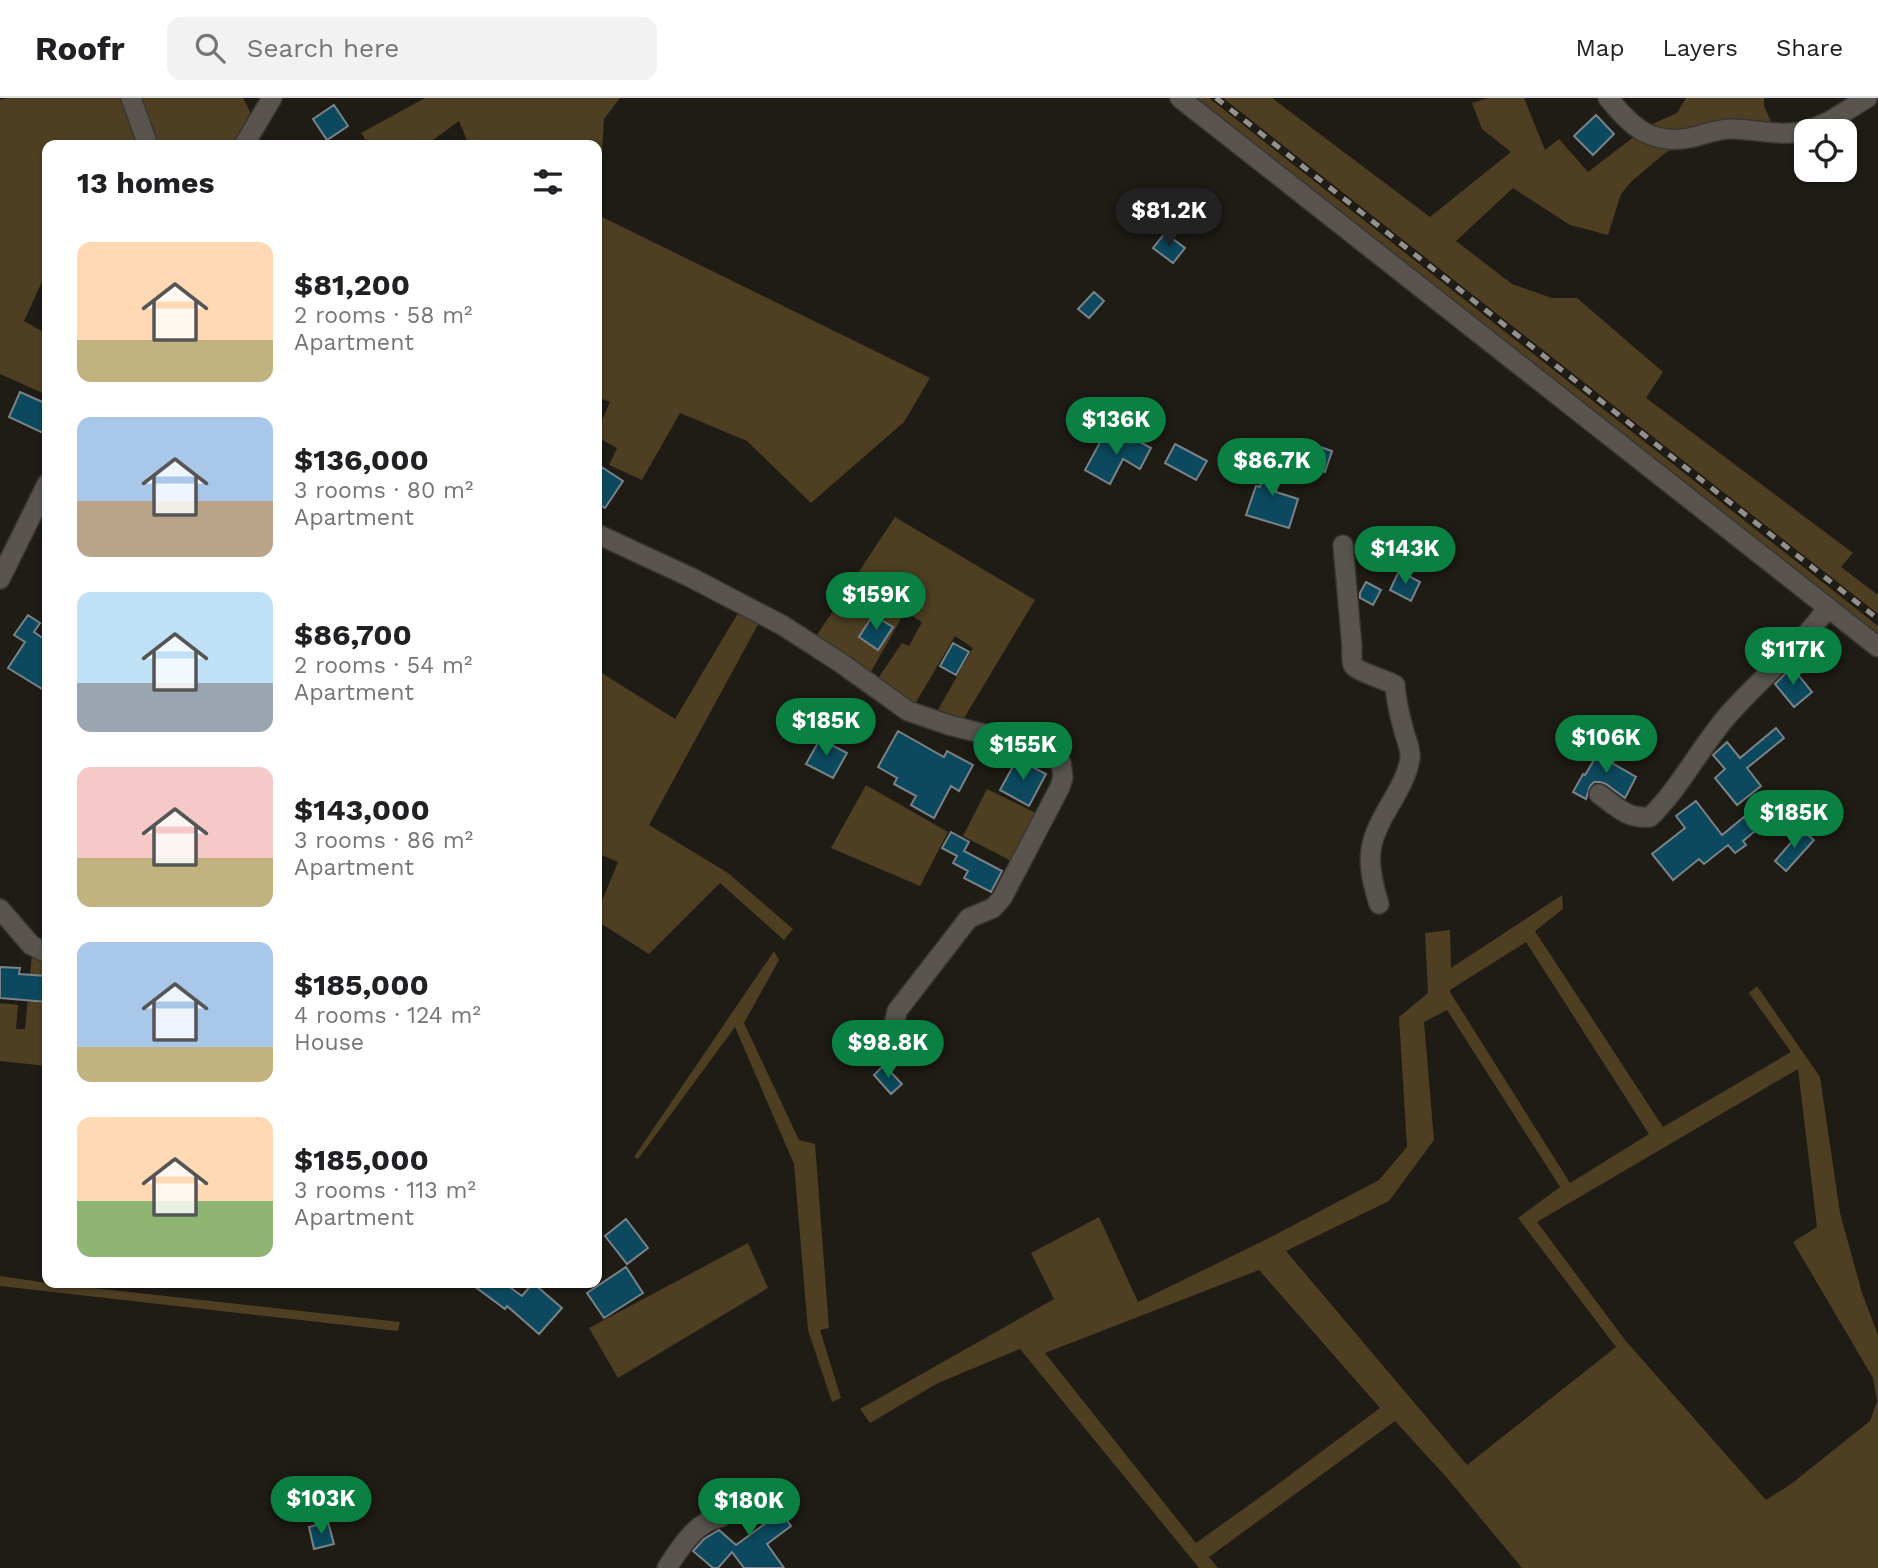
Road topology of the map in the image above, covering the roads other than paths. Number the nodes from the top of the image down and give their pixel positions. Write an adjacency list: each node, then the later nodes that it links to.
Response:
1 (131, 98): 8 (street)
2 (272, 98): 9 (street)
3 (1180, 98): 14 (street)
4 (1608, 98): 7 (street)
5 (1867, 98): 6 (street)
6 (1833, 119)
7 (1794, 134)
8 (146, 140)
9 (247, 140)
10 (42, 494): 13 (street)
11 (605, 538): 20 (street)
12 (1343, 545): 17 (street)
13 (0, 579)
14 (1828, 607): 15 (street); 16 (street)
15 (1878, 647)
16 (1599, 794)
17 (1379, 904)
18 (0, 909): 19 (street)
19 (42, 950)
20 (893, 1029)
21 (721, 1517): 22 (street)
22 (667, 1568)

